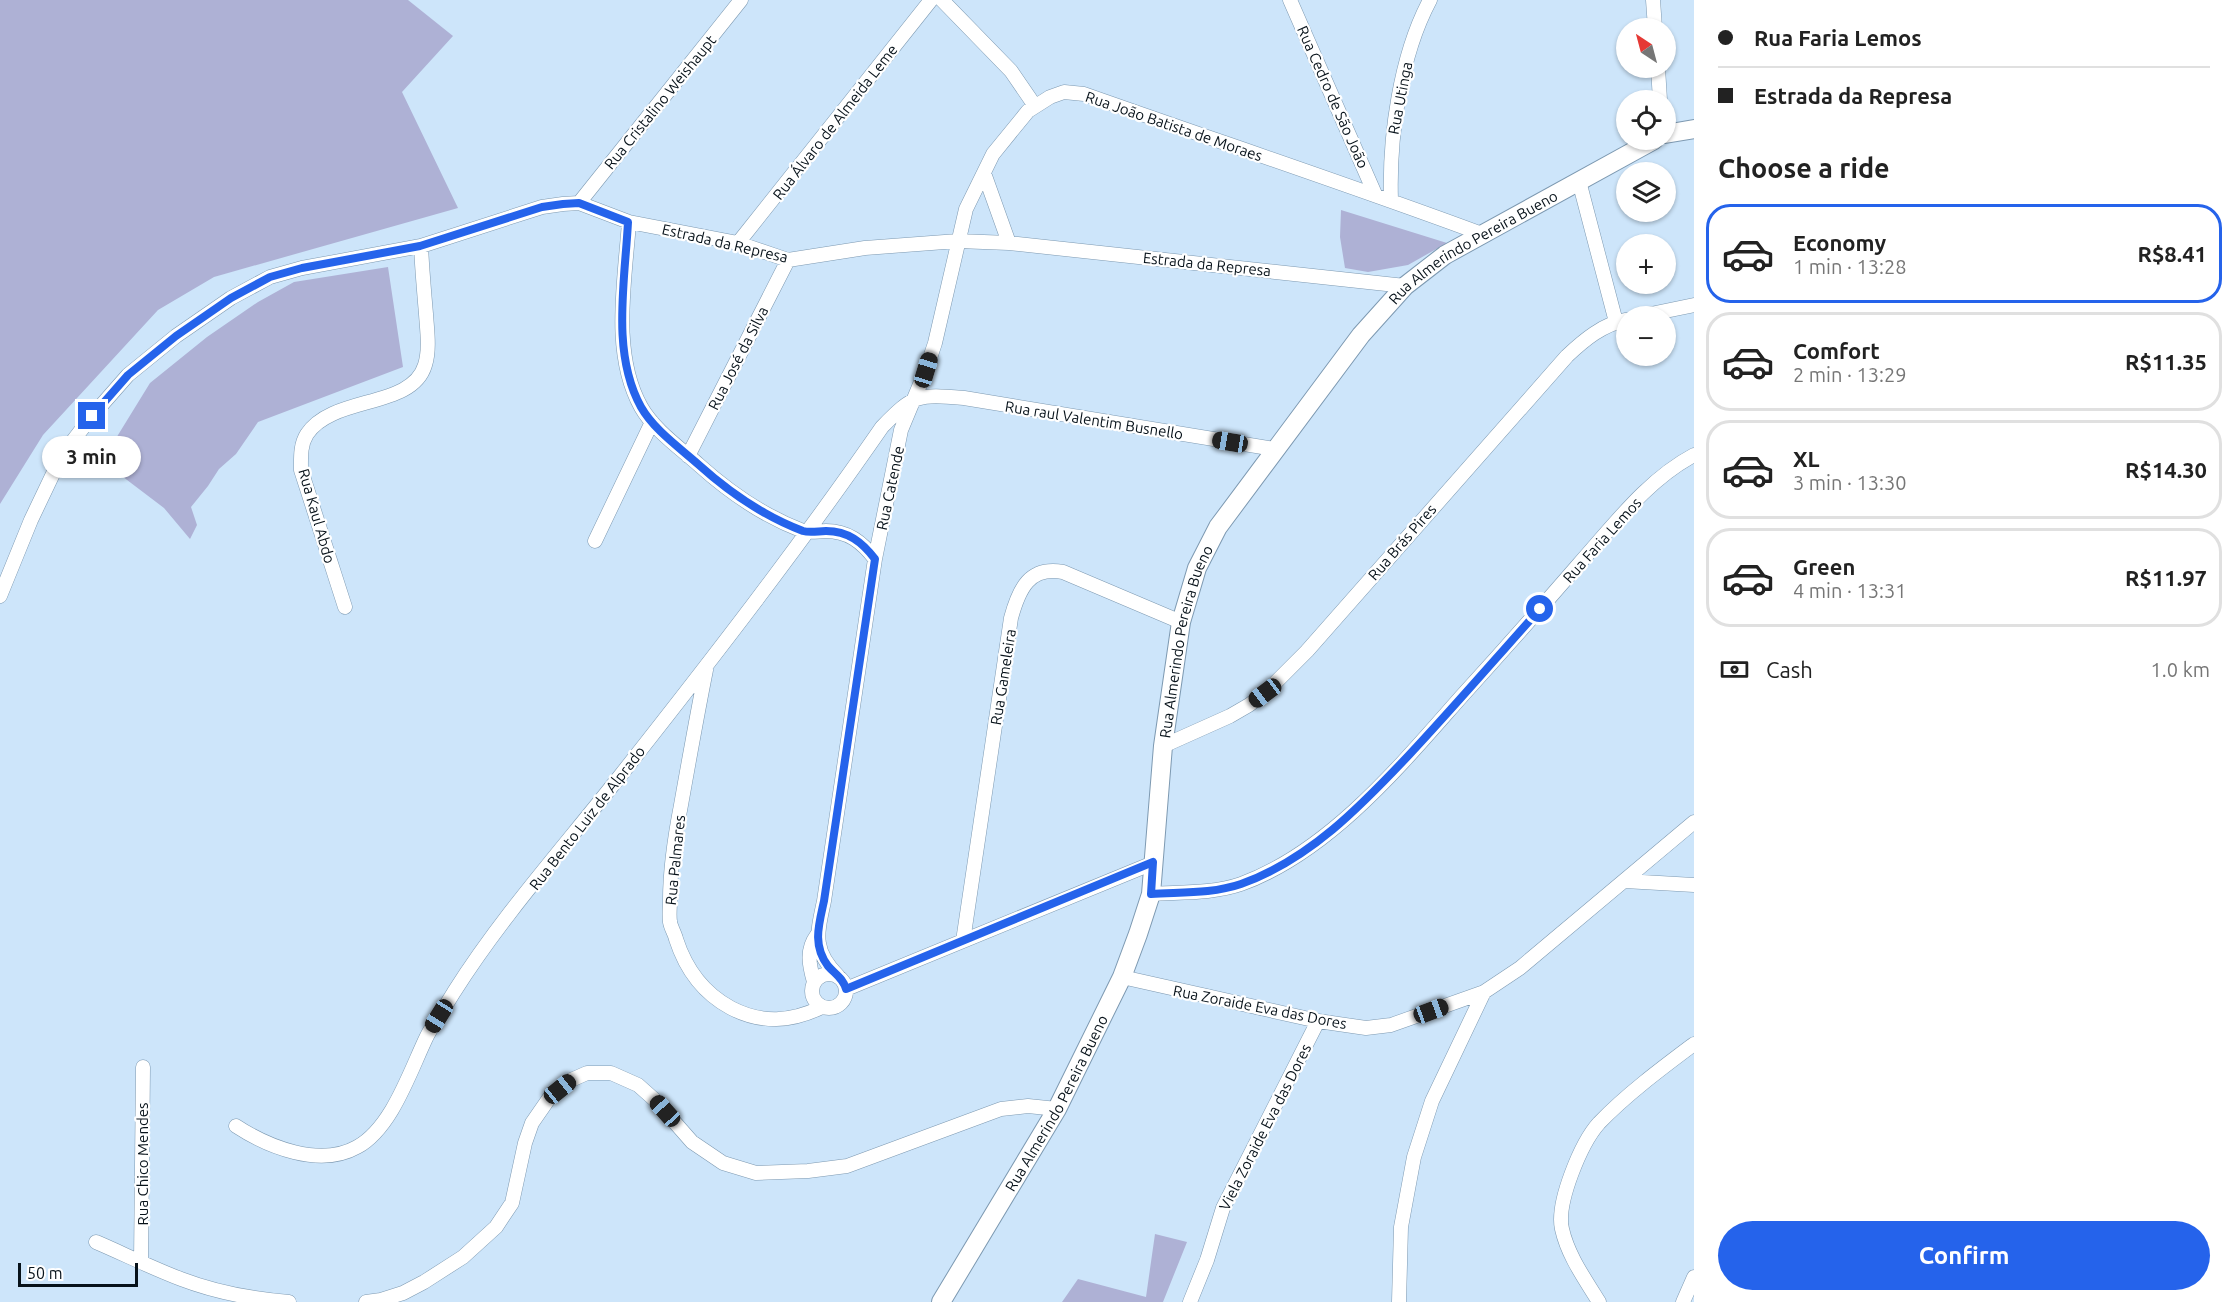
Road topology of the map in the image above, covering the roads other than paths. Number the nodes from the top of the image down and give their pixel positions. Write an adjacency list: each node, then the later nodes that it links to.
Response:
1 (741, 0): 16 (street, Rua Cristalino Weishaupt)
2 (932, 0): 20 (street, Rua Álvaro de Almeida Leme)
3 (942, 0): 8 (street)
4 (1290, 0): 14 (street, Rua Cedro de São João)
5 (1430, 0): 15 (street, Rua Utinga)
6 (1653, 0): 7 (street)
7 (1654, 18)
8 (1035, 106): 12 (street, Rua João Batista de Moraes); 14 (street, Rua João Batista de Moraes)
9 (1694, 129): 10 (main road)
10 (1676, 132)
11 (1635, 150): 13 (main road, Rua Almerindo Pereira Bueno)
12 (984, 173): 19 (street, Rua João Batista de Moraes); 21 (street)
13 (1579, 181): 18 (main road, Rua Almerindo Pereira Bueno); 26 (street)
14 (1375, 194): 15 (street, Rua João Batista de Moraes)
15 (1391, 200): 18 (street, Rua João Batista de Moraes)
16 (579, 203): 17 (street, Estrada da Represa); 22 (street, Estrada da Represa)
17 (628, 222): 20 (street, Estrada da Represa); 30 (street)
18 (1482, 234): 24 (main road, Rua Almerindo Pereira Bueno)
19 (958, 241): 21 (street, Estrada da Represa); 23 (street, Estrada da Represa); 29 (street, Rua João Batista de Moraes)
20 (738, 243): 23 (street, Estrada da Represa)
21 (1009, 243): 24 (street, Estrada da Represa)
22 (420, 246): 37 (street, Estrada da Represa); 38 (street, Rua Kaul Abdo)
23 (788, 260): 32 (street, Rua José da Silva)
24 (1405, 286): 31 (main road, Rua Almerindo Pereira Bueno)
25 (1694, 305): 27 (street)
26 (1616, 306)
27 (1676, 309)
28 (1616, 323): 41 (street, Rua Brás Pires)
29 (914, 398): 31 (street, Rua raul Valentim Busnello); 34 (street, Rua Bento Luiz de Alprado); 36 (street, Rua Catende)
30 (652, 422): 32 (street); 35 (street)
31 (1274, 449): 39 (main road, Rua Almerindo Pereira Bueno)
32 (688, 456): 34 (street)
33 (1691, 459): 46 (street, Rua Faria Lemos)
34 (806, 532): 36 (street); 40 (street, Rua Bento Luiz de Alprado)
35 (595, 541)
36 (875, 559): 47 (street, Rua Catende)
37 (0, 596)
38 (345, 607)
39 (1181, 622): 41 (main road, Rua Almerindo Pereira Bueno); 48 (street, Rua Gameleira)
40 (706, 667): 54 (street, Rua Palmares); 59 (street, Rua Bento Luiz de Alprado)
41 (1163, 746): 43 (main road, Rua Almerindo Pereira Bueno)
42 (1694, 822): 44 (street, Rua Zoraide Eva das Dores)
43 (1153, 862): 46 (main road, Rua Almerindo Pereira Bueno); 48 (street, Rua Palmares)
44 (1625, 880): 45 (street); 53 (street, Rua Zoraide Eva das Dores)
45 (1694, 885)
46 (1151, 894): 50 (main road, Rua Almerindo Pereira Bueno)
47 (817, 935): 49 (street); 51 (street, Rua Catende)
48 (963, 941): 52 (street, Rua Palmares)
49 (838, 976): 51 (street); 52 (street)
50 (1122, 977): 55 (street, Rua Zoraide Eva das Dores); 58 (main road, Rua Almerindo Pereira Bueno)
51 (814, 982): 54 (street)
52 (846, 989): 54 (street, Rua Palmares)
53 (1484, 992): 55 (street, Rua Zoraide Eva das Dores); 67 (street)
54 (822, 1007)
55 (1318, 1021): 66 (street, Viela Zoraide Eva das Dores)
56 (1694, 1044): 68 (street)
57 (143, 1067): 61 (street, Rua Chico Mendes)
58 (1057, 1109): 64 (street); 65 (main road, Rua Almerindo Pereira Bueno)
59 (236, 1126)
60 (96, 1242): 61 (street)
61 (141, 1262): 63 (street)
62 (1694, 1277): 69 (street)
63 (289, 1302)
64 (366, 1302)
65 (941, 1302)
66 (1190, 1302)
67 (1400, 1302)
68 (1599, 1302)
69 (1683, 1302)

